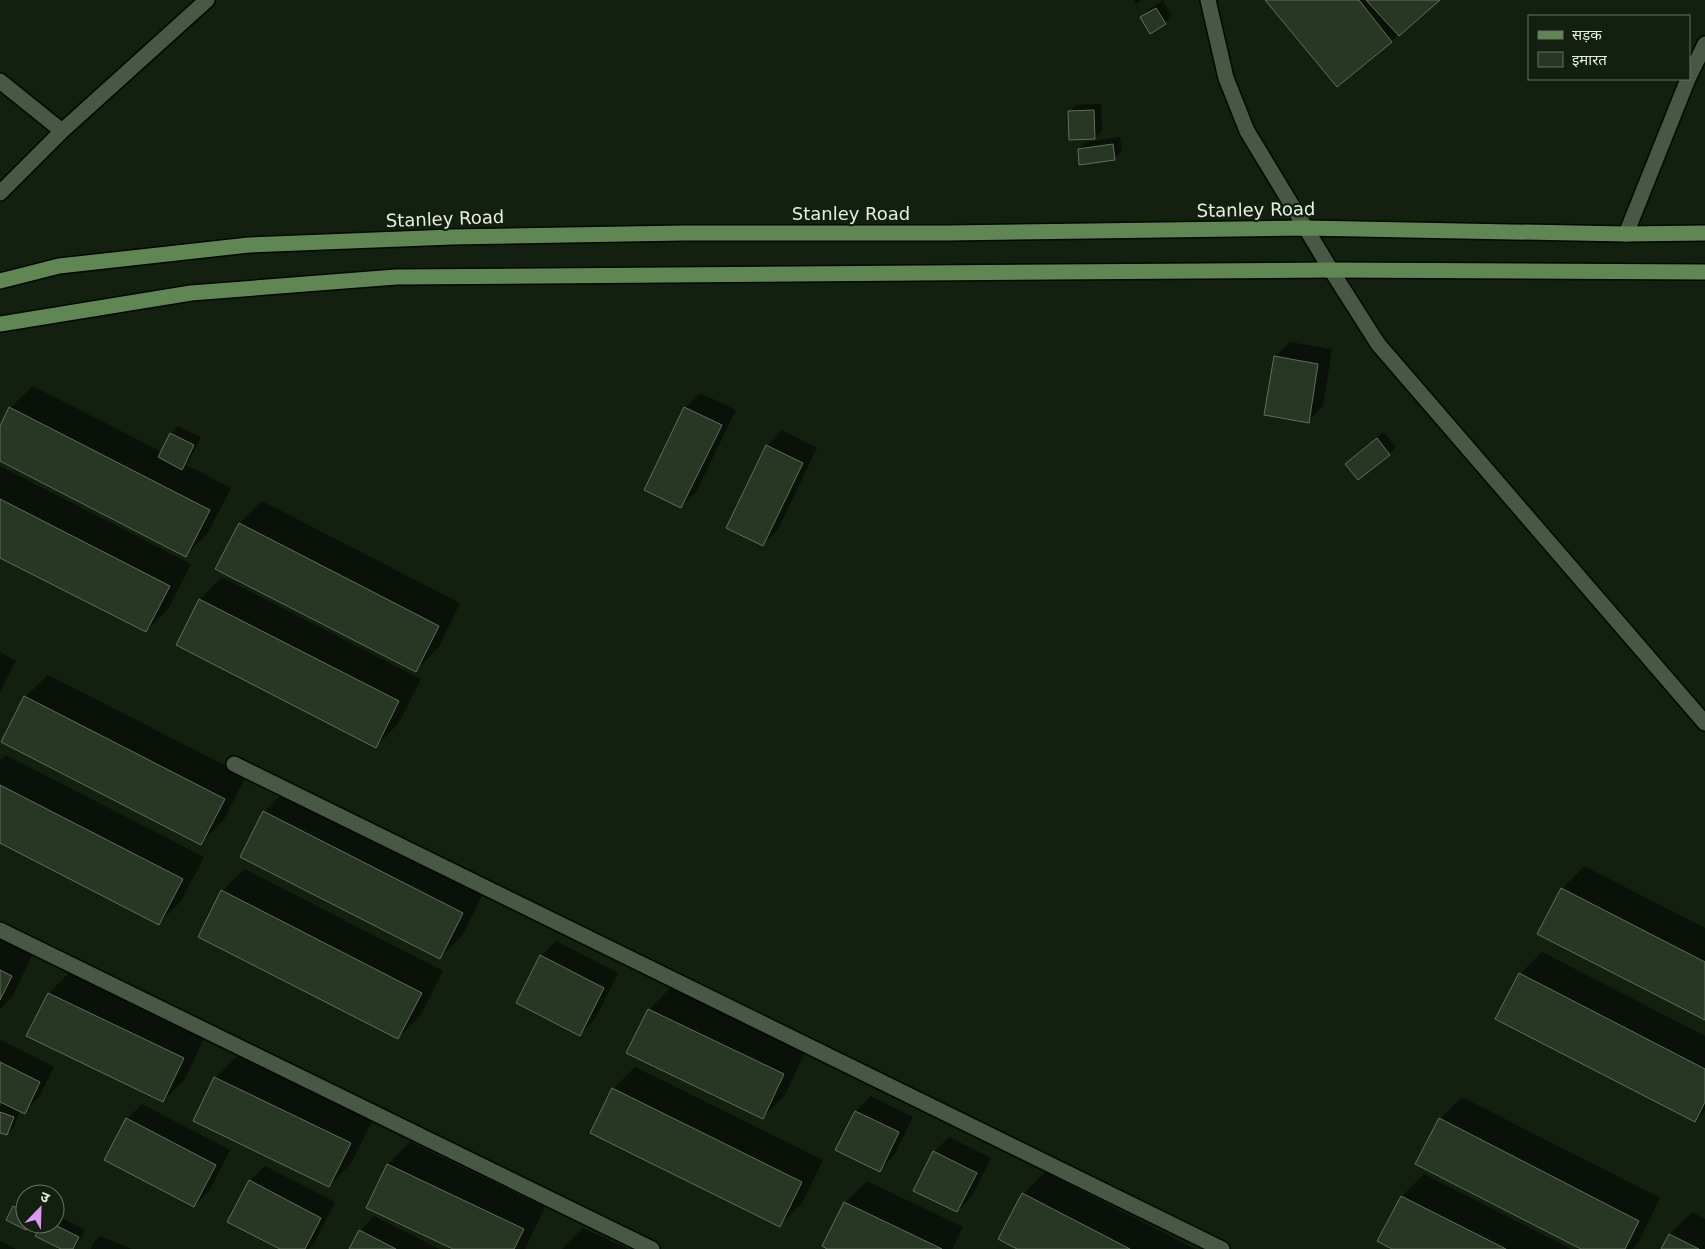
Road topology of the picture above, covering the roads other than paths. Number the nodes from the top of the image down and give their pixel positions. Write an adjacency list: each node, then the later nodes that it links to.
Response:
1 (207, 0): 7 (street)
2 (1208, 0): 9 (street)
3 (1705, 44): 4 (street)
4 (1690, 74)
5 (1687, 80): 11 (street)
6 (0, 81): 7 (street)
7 (62, 131): 8 (street)
8 (0, 193)
9 (1306, 228): 11 (main road, Stanley Road); 12 (street); 14 (main road, Stanley Road)
10 (1705, 233): 11 (main road, Stanley Road)
11 (1626, 234)
12 (1331, 270): 13 (main road); 15 (main road); 16 (street)
13 (1705, 272)
14 (0, 281)
15 (0, 324)
16 (1705, 723)
17 (234, 764): 20 (street)
18 (0, 930): 19 (street)
19 (652, 1249)
20 (1222, 1249)

